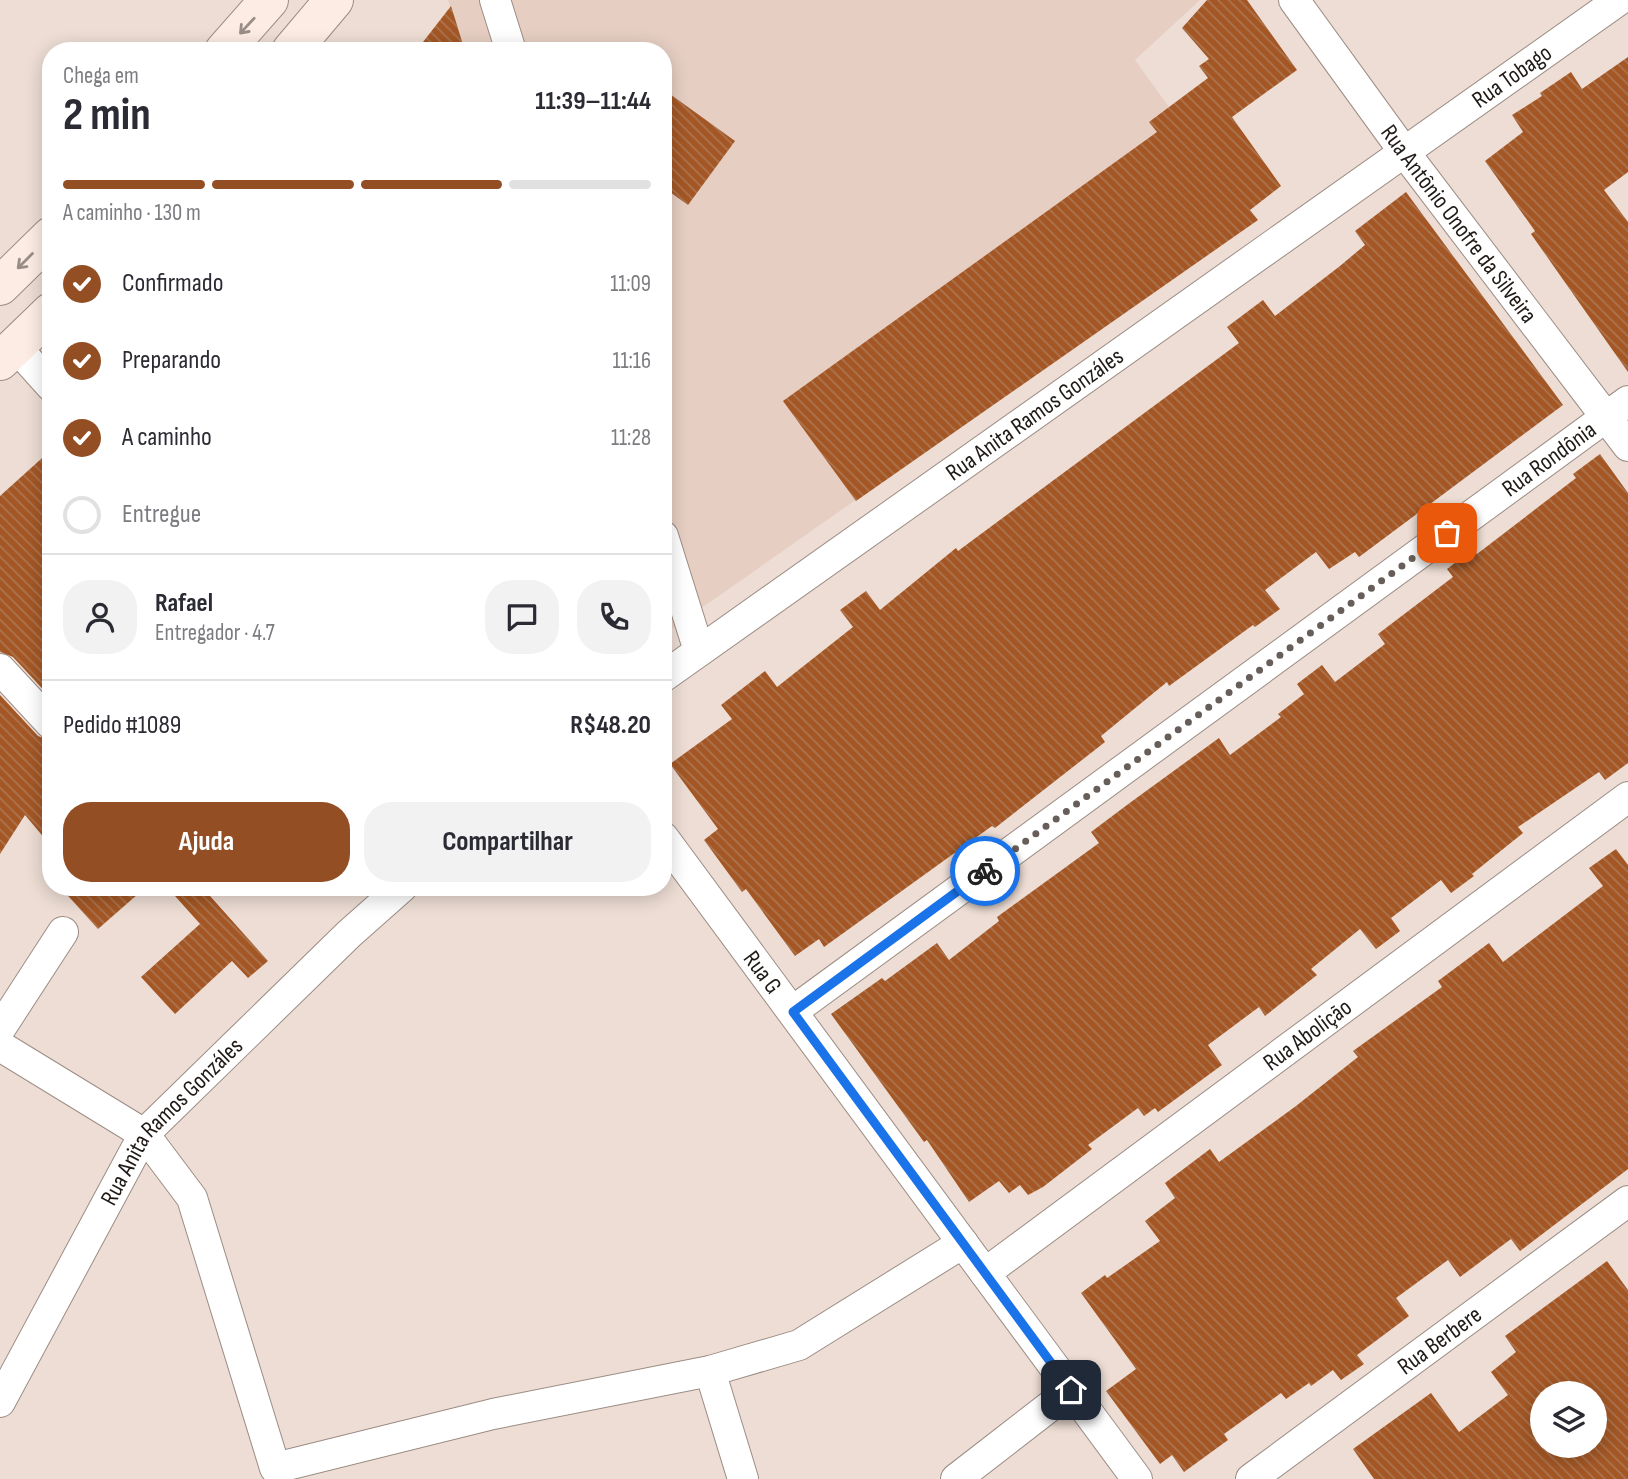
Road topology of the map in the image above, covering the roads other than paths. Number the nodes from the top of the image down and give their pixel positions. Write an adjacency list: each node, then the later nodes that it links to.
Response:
1 (270, 0): 6 (main road, one-way to 6)
2 (334, 0): 7 (main road)
3 (495, 0): 8 (street)
4 (1294, 0): 9 (street, Rua Antônio Onofre da Silveira)
5 (1619, 0): 9 (street, Rua Tobago)
6 (232, 42)
7 (299, 42)
8 (508, 42)
9 (1405, 153): 15 (street, Rua Antônio Onofre da Silveira); 18 (street, Rua Anita Ramos Gonzáles)
10 (42, 245): 11 (main road, one-way to 11)
11 (0, 286)
12 (42, 321): 13 (main road)
13 (8, 354): 14 (street)
14 (42, 379)
15 (1617, 409): 16 (street, Rua Antônio Onofre da Silveira); 26 (street, Rua Rondônia)
16 (1628, 446)
17 (672, 565): 18 (street)
18 (699, 652): 20 (street, Rua Anita Ramos Gonzáles)
19 (0, 669): 21 (street)
20 (672, 671)
21 (42, 714)
22 (1628, 797): 32 (street, Rua Abolição)
23 (672, 849): 26 (street, Rua G)
24 (392, 896): 29 (street, Rua Anita Ramos Gonzáles)
25 (63, 932): 27 (street)
26 (793, 1012): 31 (street, Rua G)
27 (0, 1028)
28 (0, 1046): 29 (street)
29 (144, 1134): 35 (street, Rua Anita Ramos Gonzáles); 36 (street)
30 (1628, 1201): 40 (street, Rua Berbere)
31 (963, 1243): 32 (street, Rua G); 33 (street)
32 (985, 1273): 34 (street, Rua G)
33 (710, 1371): 36 (street); 38 (street)
34 (1071, 1390): 37 (street, Rua G); 39 (street)
35 (0, 1402)
36 (277, 1474)
37 (1128, 1476)
38 (743, 1479)
39 (956, 1479)
40 (1251, 1479)

